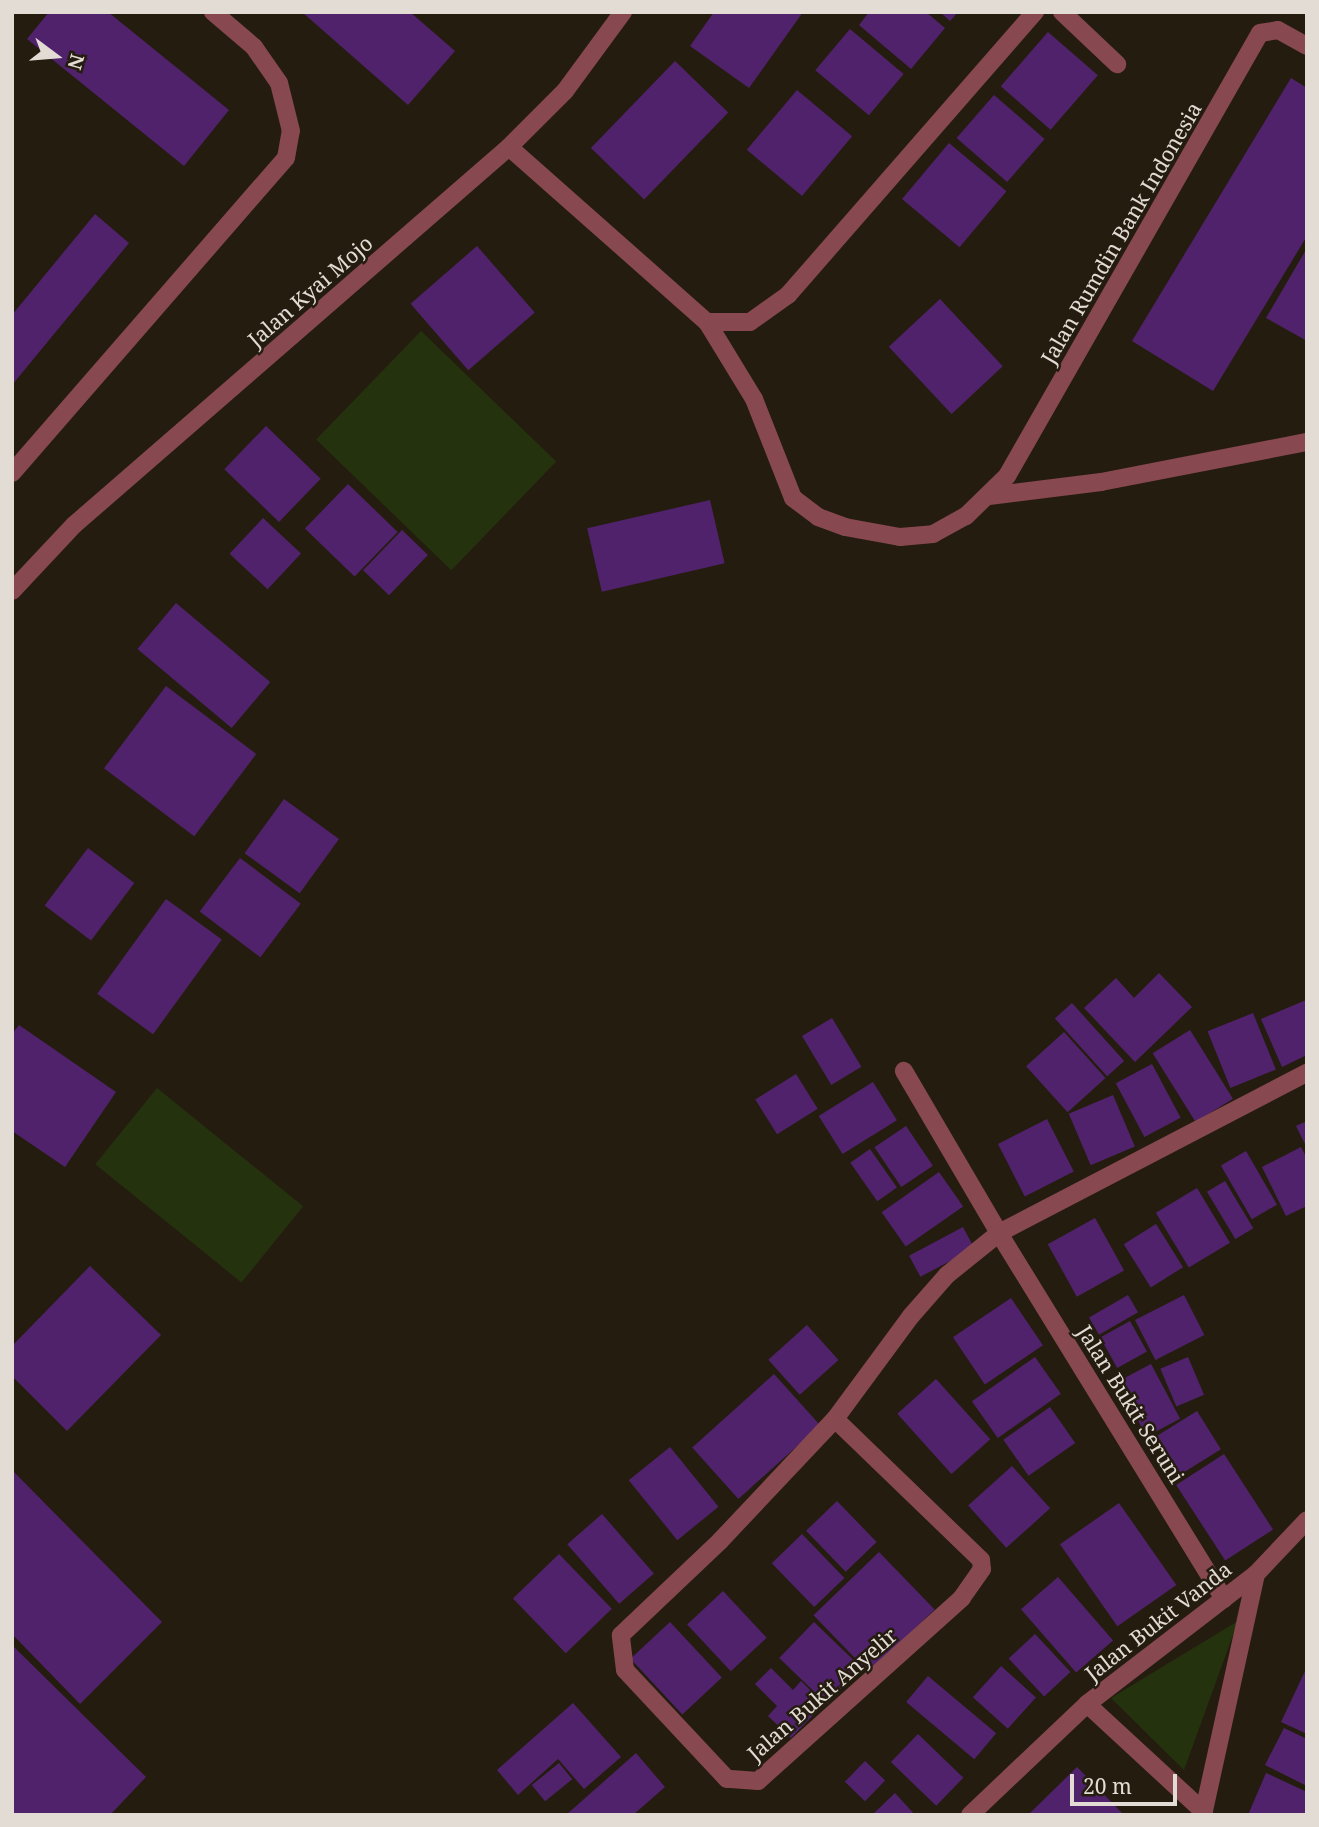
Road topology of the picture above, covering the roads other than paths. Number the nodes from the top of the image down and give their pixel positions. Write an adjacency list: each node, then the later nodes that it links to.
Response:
1 (213, 12): 10 (street)
2 (622, 12): 7 (street, Jalan Kyai Mojo)
3 (1035, 12): 8 (street)
4 (1062, 12): 6 (street)
5 (1307, 46): 11 (street, Jalan Rumdin Bank Indonesia)
6 (1117, 64)
7 (509, 146): 8 (street, Jalan Rumdin Bank Indonesia); 12 (street, Jalan Kyai Mojo)
8 (707, 321): 11 (street, Jalan Rumdin Bank Indonesia)
9 (1307, 442): 11 (street)
10 (12, 473)
11 (989, 496)
12 (12, 591)
13 (904, 1072): 15 (street, Jalan Bukit Seruni)
14 (1307, 1073): 15 (street)
15 (999, 1233): 16 (street, Jalan Bukit Anyelir); 19 (street, Jalan Bukit Seruni)
16 (835, 1419): 16 (street, Jalan Bukit Anyelir)
17 (1307, 1520): 18 (street, Jalan Bukit Vanda)
18 (1256, 1574): 19 (street, Jalan Bukit Vanda); 21 (street)
19 (1224, 1599): 20 (street, Jalan Bukit Vanda)
20 (1087, 1704): 21 (street, Jalan Bukit Vanda); 22 (street, Jalan Bukit Vanda)
21 (1203, 1813)
22 (970, 1815)

